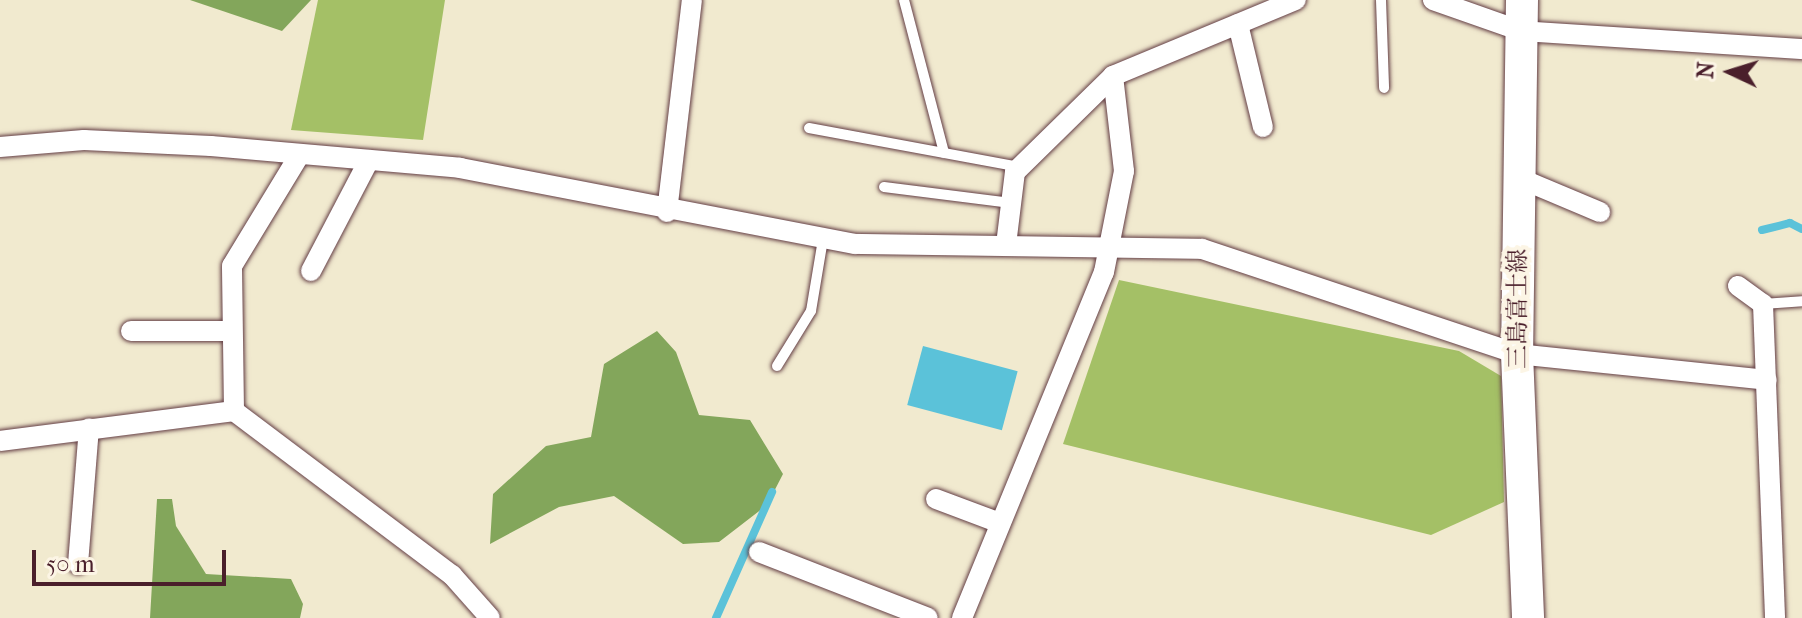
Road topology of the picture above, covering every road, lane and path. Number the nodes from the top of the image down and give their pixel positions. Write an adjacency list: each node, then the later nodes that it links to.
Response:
1 (692, 0): 21 (street)
2 (904, 0): 14 (lane)
3 (1296, 0): 7 (street)
4 (1381, 0): 10 (lane)
5 (1433, 0): 6 (street)
6 (1522, 16): 8 (street); 18 (main road, 三島富士線)
7 (1238, 24): 9 (street); 11 (street)
8 (1802, 49)
9 (1113, 76): 17 (street); 25 (street)
10 (1384, 88)
11 (1263, 127)
12 (809, 128): 14 (lane)
13 (0, 147): 15 (street)
14 (944, 153): 17 (lane)
15 (300, 154): 16 (street); 31 (street)
16 (369, 160): 21 (street); 26 (street)
17 (1020, 167): 20 (street)
18 (1519, 178): 22 (street); 32 (main road, 三島富士線)
19 (884, 187): 20 (lane)
20 (1011, 203): 24 (street)
21 (667, 212): 23 (street)
22 (1600, 212)
23 (823, 239): 24 (street); 33 (lane)
24 (1006, 245): 25 (street)
25 (1112, 245): 32 (street); 39 (street)
26 (311, 271)
27 (1738, 286): 29 (street)
28 (1802, 301): 29 (lane)
29 (1763, 304): 34 (street)
30 (131, 331): 31 (street)
31 (232, 331): 35 (street)
32 (1517, 354): 34 (street); 45 (main road, 三島富士線)
33 (777, 366)
34 (1767, 380): 46 (street)
35 (234, 411): 36 (street); 42 (street)
36 (89, 428): 37 (street); 41 (street)
37 (3, 436)
38 (936, 499): 39 (street)
39 (1000, 523): 44 (street)
40 (759, 552): 43 (street)
41 (78, 564)
42 (490, 618)
43 (928, 618)
44 (962, 618)
45 (1528, 618)
46 (1775, 618)

